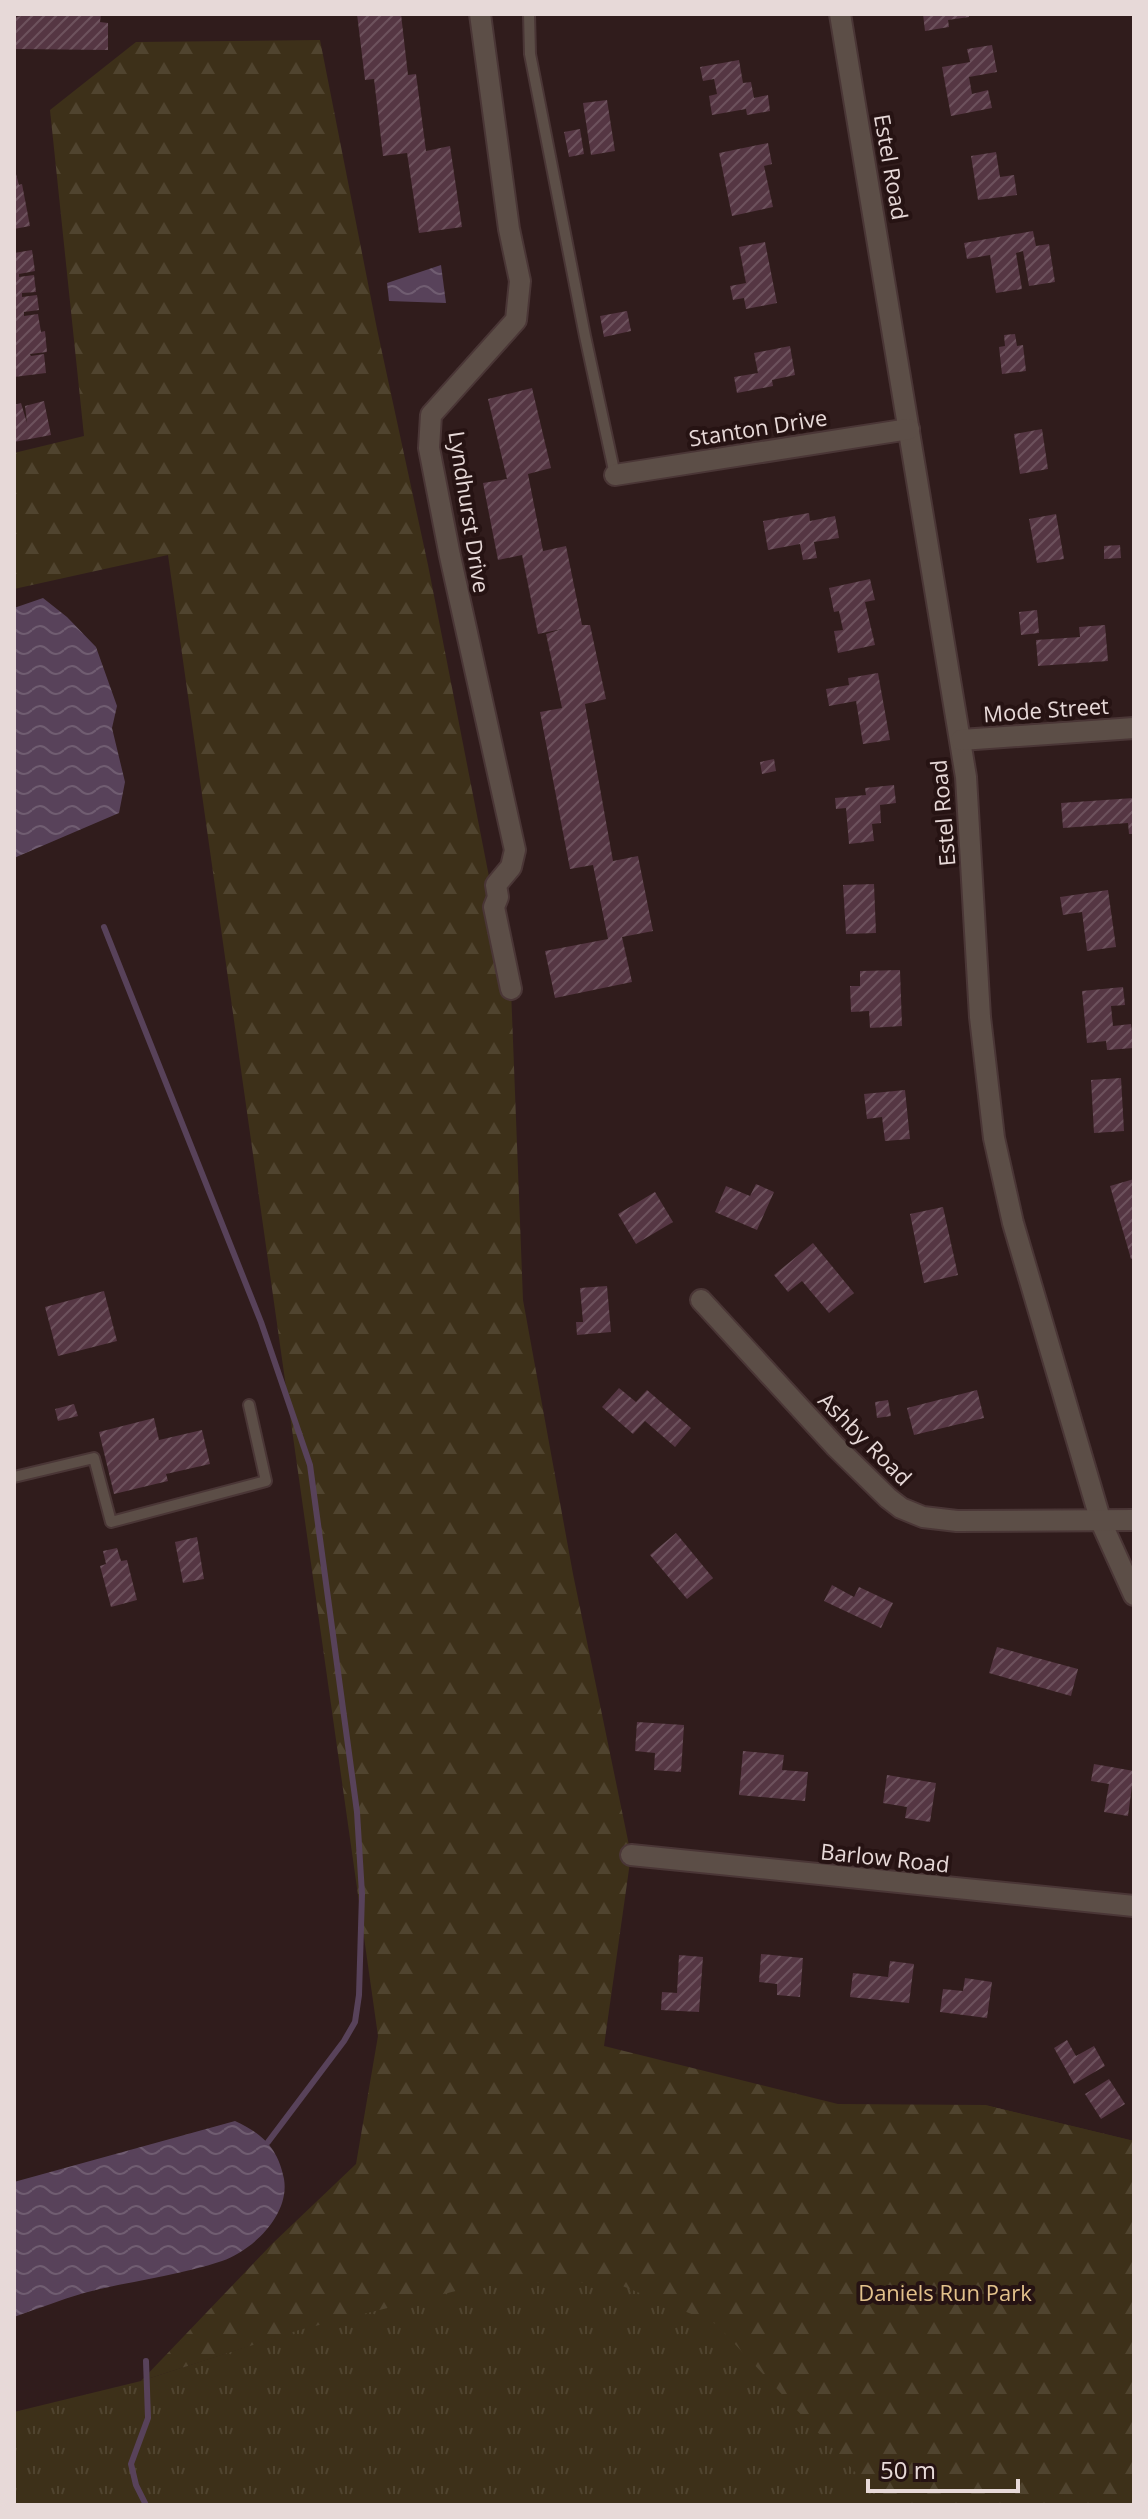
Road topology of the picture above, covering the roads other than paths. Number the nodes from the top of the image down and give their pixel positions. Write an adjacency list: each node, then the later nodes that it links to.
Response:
1 (480, 14): 8 (street, Lyndhurst Drive)
2 (529, 14): 5 (lane)
3 (840, 14): 4 (street, Estel Road)
4 (909, 429): 5 (street, Stanton Drive); 7 (street, Estel Road)
5 (615, 475)
6 (1134, 728): 7 (street, Mode Street)
7 (961, 740): 13 (street, Estel Road)
8 (511, 989)
9 (701, 1300): 13 (street, Ashby Road)
10 (249, 1405): 11 (lane)
11 (14, 1477)
12 (1134, 1520): 13 (street, Ashby Road)
13 (1101, 1522): 14 (street, Estel Road)
14 (1134, 1595)
15 (631, 1855): 16 (street, Barlow Road)
16 (1134, 1906)

